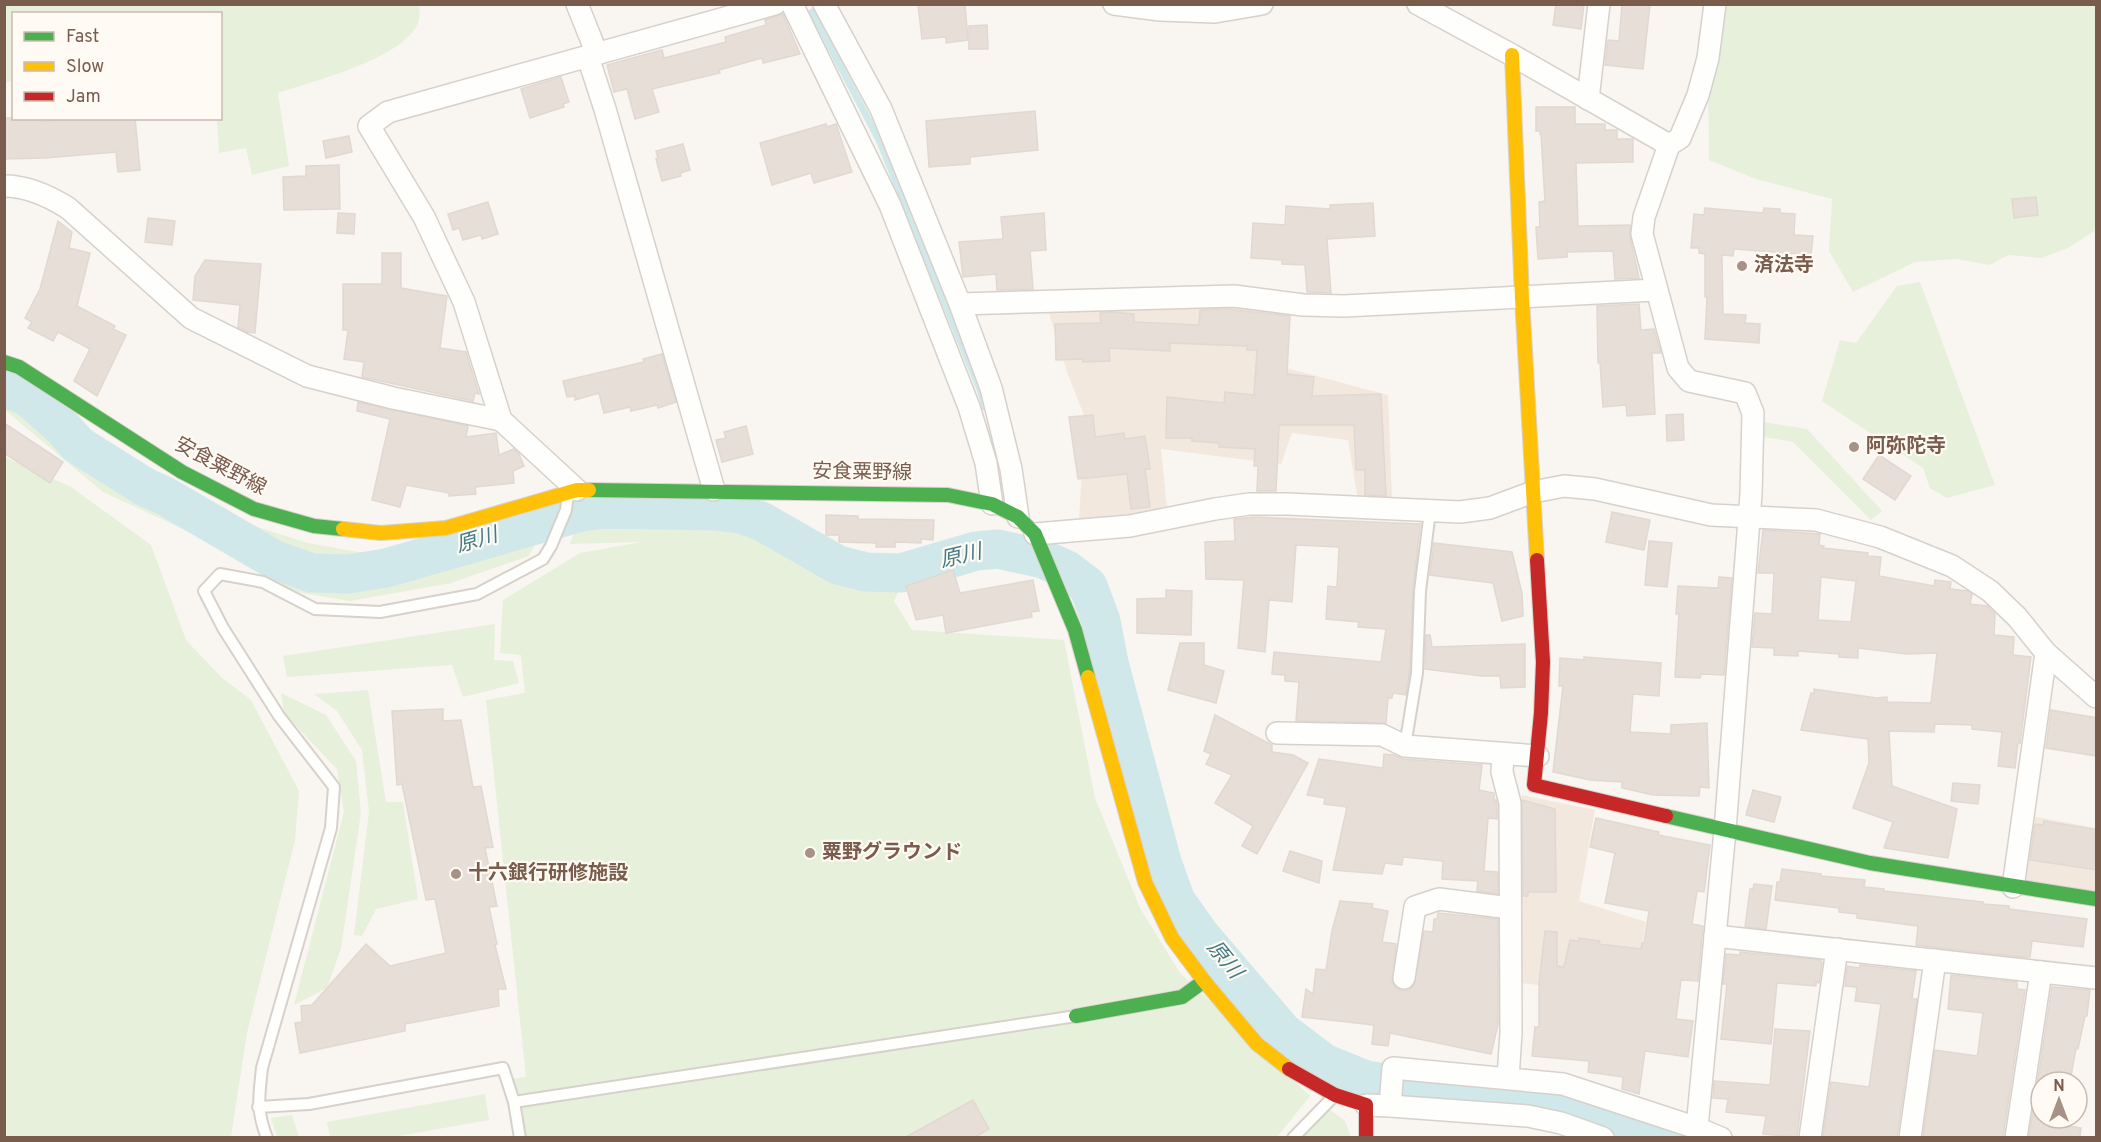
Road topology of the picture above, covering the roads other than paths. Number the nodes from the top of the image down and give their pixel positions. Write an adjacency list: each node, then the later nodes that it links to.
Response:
1 (578, 4): 11 (street)
2 (775, 4): 11 (street)
3 (792, 4): 23 (street)
4 (824, 4): 17 (street)
5 (1114, 4): 6 (street)
6 (1262, 4)
7 (1418, 4): 10 (street)
8 (1599, 4): 12 (street)
9 (1715, 4): 13 (street)
10 (1512, 55): 12 (street); 16 (main road)
11 (593, 56): 19 (street); 20 (street)
12 (1588, 99): 13 (street)
13 (1669, 145): 15 (street)
14 (4, 186): 19 (street)
15 (1656, 290): 16 (street); 26 (street)
16 (1522, 298): 17 (street); 22 (main road)
17 (960, 304): 25 (street)
18 (4, 362): 21 (main road, 安食粟野線)
19 (501, 420): 21 (street)
20 (714, 490): 21 (main road, 安食粟野線); 23 (main road, 安食粟野線)
21 (573, 491): 51 (lane)
22 (1533, 492): 24 (street); 26 (street); 33 (main road)
23 (992, 504): 25 (main road, 安食粟野線)
24 (1430, 511): 27 (street); 31 (lane)
25 (1018, 517): 27 (main road, 安食粟野線)
26 (1748, 517): 28 (street); 34 (street)
27 (1038, 541): 44 (main road, 安食粟野線)
28 (2046, 653): 29 (street); 35 (street)
29 (2097, 697)
30 (1277, 733): 31 (street)
31 (1405, 746): 32 (street)
32 (1503, 754): 33 (street); 37 (street)
33 (1538, 756): 34 (main road)
34 (1725, 830): 35 (main road); 38 (street)
35 (2013, 887): 36 (main road)
36 (2097, 898)
37 (1510, 908): 42 (street); 46 (street)
38 (1715, 936): 39 (street); 52 (street)
39 (1837, 949): 40 (street); 59 (street)
40 (1935, 960): 41 (street); 60 (street)
41 (2041, 972): 43 (street); 61 (street)
42 (1404, 978)
43 (2097, 978)
44 (1204, 981): 45 (main road); 47 (main road, 安食粟野線)
45 (1076, 1016): 48 (lane)
46 (1508, 1078): 49 (street); 52 (street)
47 (1335, 1095): 50 (main road, 安食粟野線); 55 (lane)
48 (514, 1102): 51 (lane); 54 (lane)
49 (1390, 1103): 50 (street); 57 (street)
50 (1366, 1105): 56 (main road)
51 (258, 1107): 53 (lane)
52 (1697, 1128): 58 (street)
53 (267, 1137)
54 (520, 1137)
55 (1293, 1137)
56 (1366, 1137)
57 (1604, 1137)
58 (1721, 1137)
59 (1810, 1137)
60 (1910, 1137)
61 (2016, 1137)

